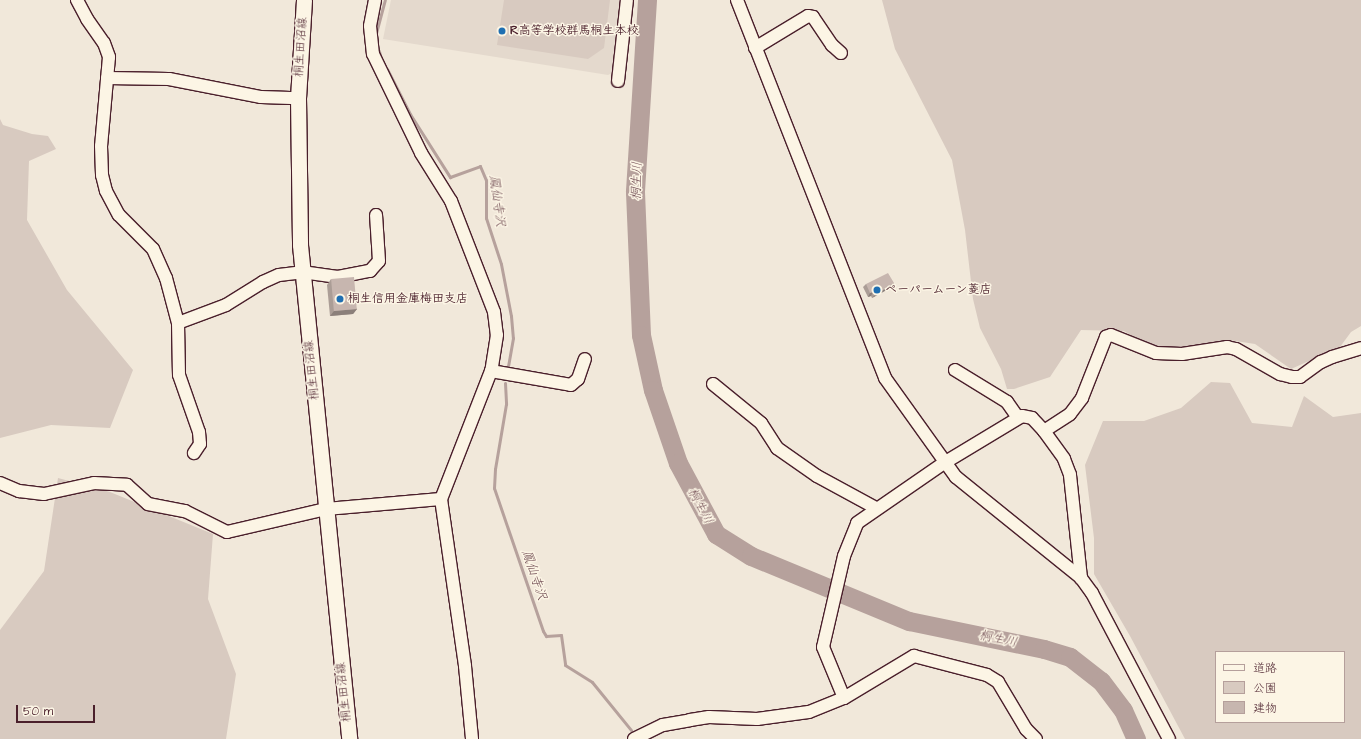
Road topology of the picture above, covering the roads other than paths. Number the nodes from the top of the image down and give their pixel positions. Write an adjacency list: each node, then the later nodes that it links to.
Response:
1 (77, 0): 8 (street)
2 (304, 0): 10 (main road, 桐生田沼線)
3 (375, 0): 17 (street)
4 (628, 0): 9 (street)
5 (737, 0): 6 (street)
6 (755, 48): 7 (street); 22 (street)
7 (841, 53)
8 (107, 78): 10 (street); 13 (street)
9 (618, 81)
10 (298, 98): 12 (main road, 桐生田沼線)
11 (376, 215): 12 (street)
12 (302, 272): 13 (street); 26 (main road, 桐生田沼線)
13 (178, 322): 21 (street)
14 (1361, 348): 20 (street)
15 (585, 360): 17 (street)
16 (955, 370): 19 (street)
17 (491, 371): 24 (street)
18 (713, 384): 25 (street)
19 (1018, 418): 20 (street); 22 (street)
20 (1044, 431): 27 (street)
21 (194, 452)
22 (944, 463): 25 (street); 27 (street)
23 (0, 483): 26 (street)
24 (440, 499): 26 (street); 30 (street)
25 (876, 508): 28 (street)
26 (326, 509): 29 (main road, 桐生田沼線)
27 (1081, 578): 33 (street)
28 (844, 698): 31 (street); 32 (street)
29 (349, 739)
30 (472, 739)
31 (634, 739)
32 (1036, 739)
33 (1169, 739)

